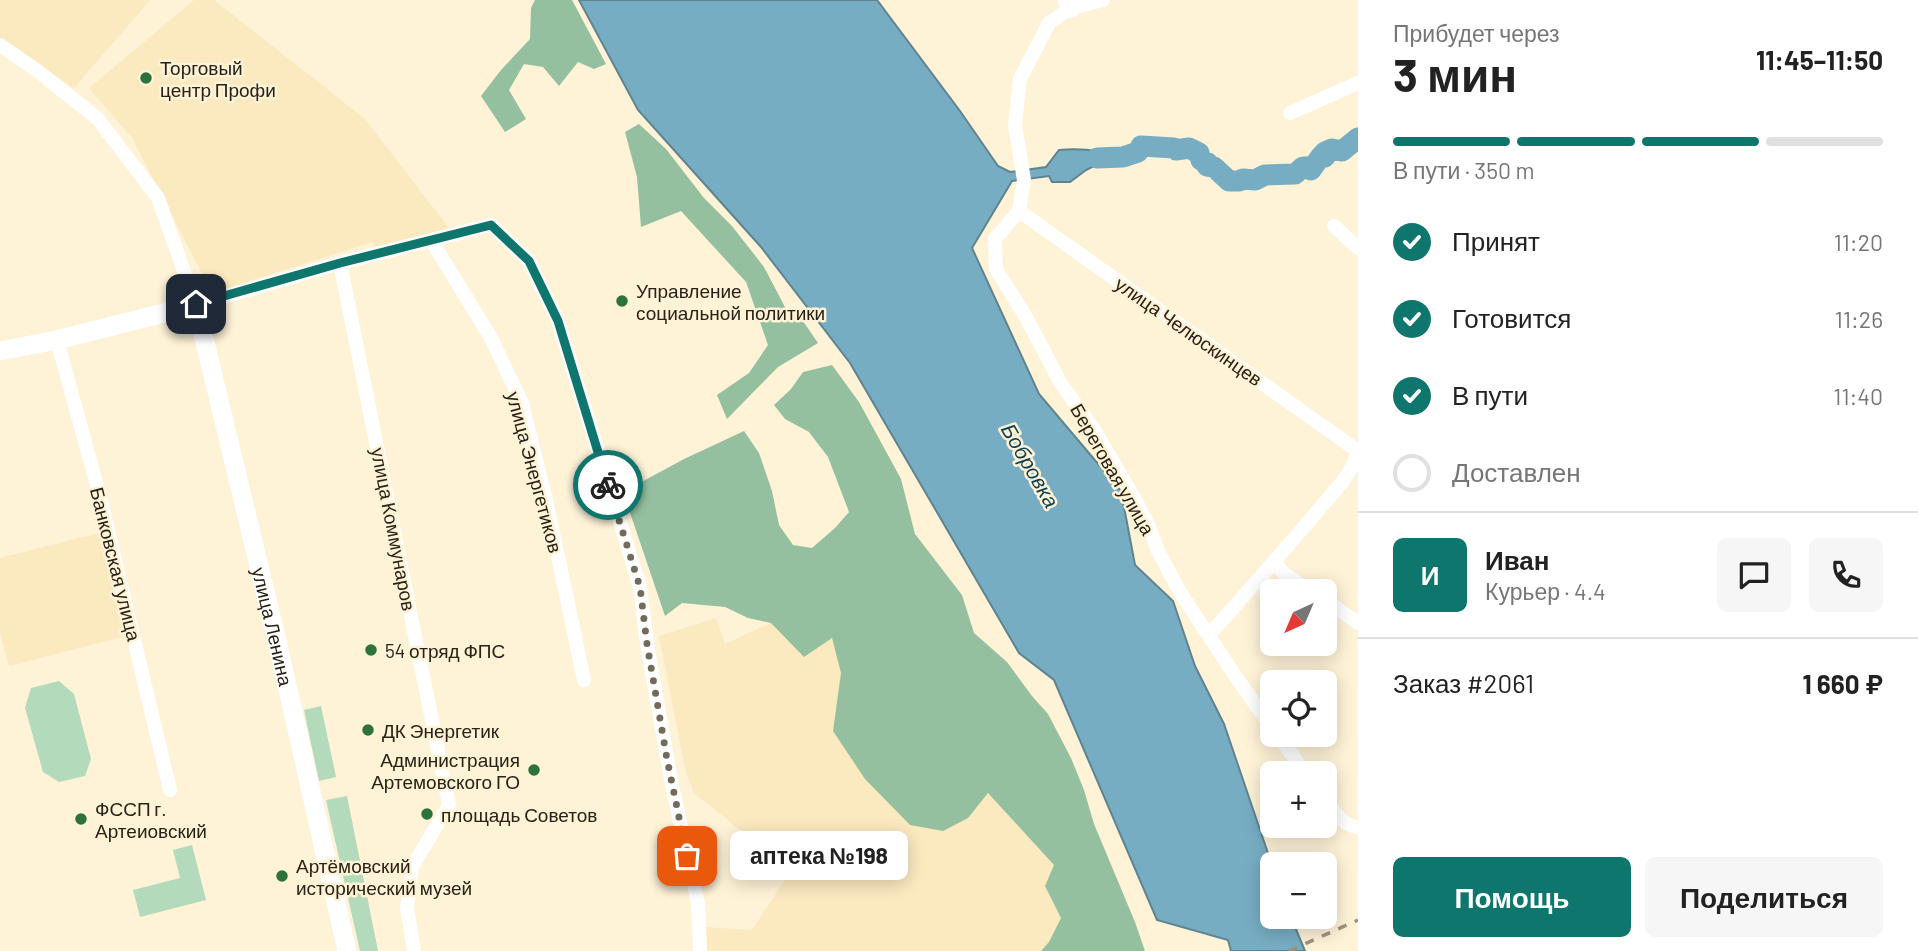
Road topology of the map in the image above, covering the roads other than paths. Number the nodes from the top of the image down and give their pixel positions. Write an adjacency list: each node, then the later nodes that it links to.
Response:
1 (1103, 0): 2 (street)
2 (1069, 4): 6 (street)
3 (0, 45): 11 (street)
4 (1358, 83): 5 (street)
5 (1290, 113)
6 (1019, 211): 14 (street, улица Челюскинцев); 19 (street, Береговая улица)
7 (1334, 226): 9 (street)
8 (431, 240): 10 (street); 20 (street, улица Энергетиков); 27 (street)
9 (1358, 248)
10 (340, 263): 11 (street); 26 (street, улица Коммунаров)
11 (196, 304): 12 (street); 25 (street, улица Ленина)
12 (57, 340): 13 (street); 22 (street, Банковская улица)
13 (0, 351)
14 (1358, 451): 15 (street)
15 (1274, 563): 16 (street); 19 (street)
16 (1292, 579)
17 (1337, 608): 18 (street)
18 (1358, 623)
19 (1209, 635): 21 (street, Береговая улица)
20 (584, 680)
21 (1260, 711)
22 (170, 790)
23 (1337, 815): 24 (street)
24 (1358, 827)
25 (347, 951)
26 (414, 951)
27 (700, 951)

